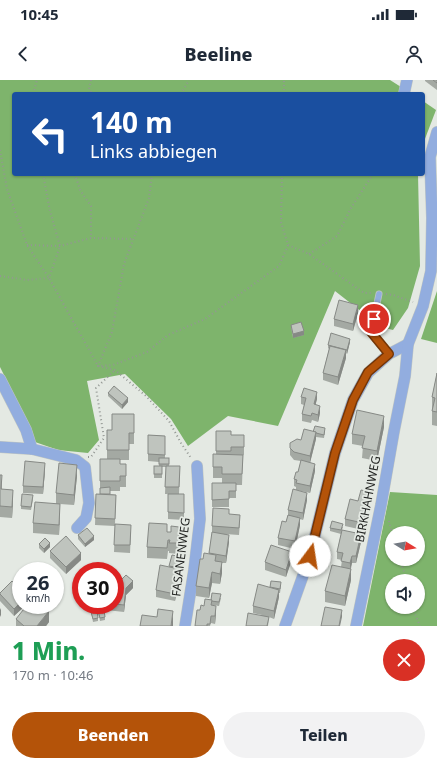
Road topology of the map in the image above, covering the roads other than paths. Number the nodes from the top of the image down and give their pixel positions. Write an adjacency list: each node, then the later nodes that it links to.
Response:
1 (407, 80): 2 (street)
2 (404, 92)
3 (437, 132): 4 (street, BIRKHAHNWEG)
4 (427, 154): 6 (street, BIRKHAHNWEG)
5 (379, 294): 7 (lane)
6 (408, 344): 7 (street); 15 (street, BIRKHAHNWEG)
7 (389, 354): 14 (street)
8 (0, 379): 10 (street)
9 (0, 447): 10 (street)
10 (32, 449): 12 (street)
11 (196, 466): 13 (street, FASANENWEG)
12 (77, 528)
13 (185, 626)
14 (285, 626)
15 (356, 626)

